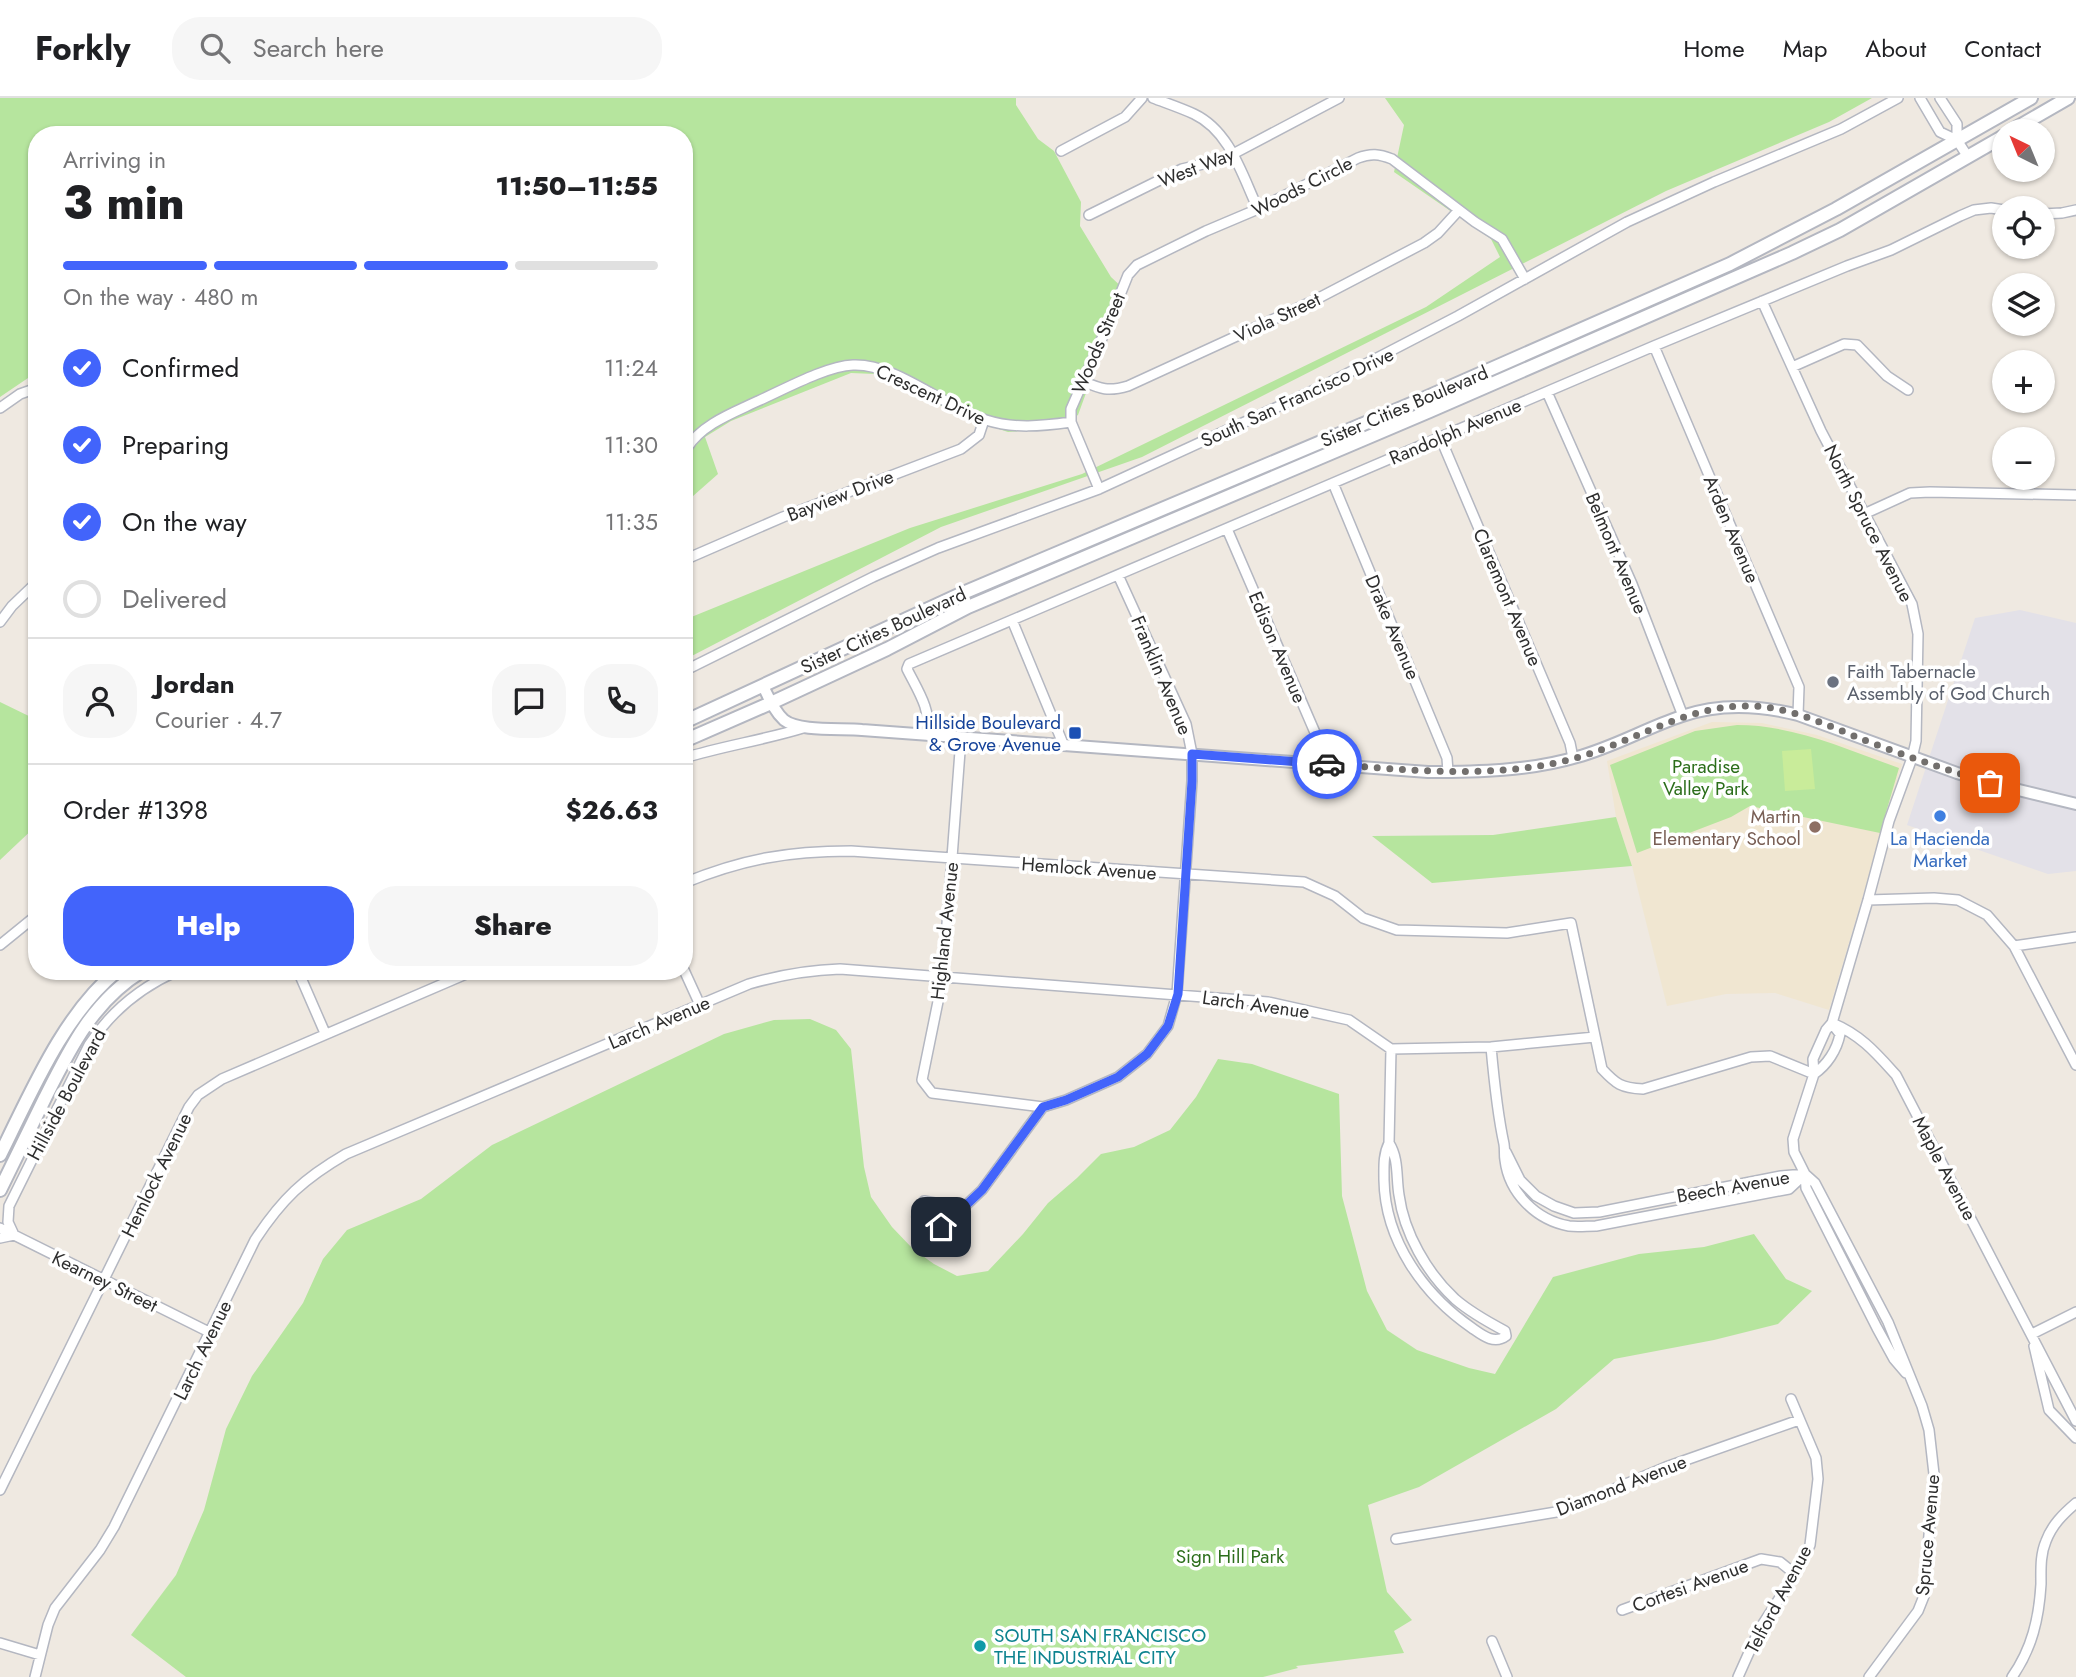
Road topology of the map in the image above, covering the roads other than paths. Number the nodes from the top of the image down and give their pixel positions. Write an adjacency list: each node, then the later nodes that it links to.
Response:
1 (1142, 98): 12 (street)
2 (1153, 98): 13 (street)
3 (1339, 98): 13 (street, West Way)
4 (1898, 98): 22 (street, South San Francisco Drive)
5 (1920, 98): 10 (street)
6 (1940, 98): 10 (street)
7 (2031, 98): 10 (main road, Sister Cities Boulevard)
8 (2068, 98): 9 (main road)
9 (2032, 119)
10 (1957, 140): 14 (street); 46 (main road, Sister Cities Boulevard)
11 (1992, 143): 14 (main road, Sister Cities Boulevard)
12 (1060, 151)
13 (1233, 154): 16 (street); 20 (street, West Way)
14 (1968, 158): 47 (main road, Sister Cities Boulevard)
15 (1992, 208): 23 (street, Randolph Avenue)
16 (1258, 209): 17 (street, Woods Circle); 21 (street, Woods Circle)
17 (1459, 210): 22 (street, Woods Circle); 26 (street, Viola Street)
18 (2076, 210): 19 (street)
19 (2055, 213)
20 (1089, 215)
21 (1128, 275): 26 (street, Woods Street)
22 (1525, 279): 36 (street, South San Francisco Drive)
23 (1762, 302): 24 (street, Randolph Avenue); 25 (street, North Spruce Avenue)
24 (1654, 346): 29 (street, Randolph Avenue); 48 (street, Arden Avenue)
25 (1792, 367): 27 (street); 38 (street, North Spruce Avenue)
26 (1082, 381): 32 (street, Woods Street)
27 (1908, 390)
28 (28, 391): 30 (street)
29 (1546, 392): 34 (street, Randolph Avenue); 49 (street, Belmont Avenue)
30 (0, 408)
31 (984, 420): 32 (street, Crescent Drive); 33 (street, Crescent Drive); 40 (street, Bayview Drive)
32 (1071, 422): 36 (street)
33 (693, 438)
34 (1440, 438): 35 (street, Randolph Avenue); 58 (street, Claremont Avenue)
35 (1333, 483): 39 (street, Randolph Avenue); 61 (street, Drake Avenue)
36 (1100, 489): 45 (street, South San Francisco Drive)
37 (2076, 495): 38 (street)
38 (1864, 514): 59 (street, North Spruce Avenue)
39 (1227, 528): 41 (street, Randolph Avenue); 60 (street, Edison Avenue)
40 (693, 555)
41 (1118, 575): 43 (street, Randolph Avenue); 56 (street, Franklin Avenue)
42 (28, 591): 44 (street)
43 (1012, 620): 52 (street, Randolph Avenue); 55 (street)
44 (0, 622)
45 (693, 667)
46 (763, 686): 47 (street); 50 (main road)
47 (771, 703): 51 (street); 53 (main road)
48 (1798, 715): 49 (street); 59 (street)
49 (1683, 716): 58 (street)
50 (693, 718)
51 (803, 728): 52 (street); 57 (street)
52 (928, 735): 54 (street)
53 (693, 737)
54 (961, 738): 55 (street); 63 (street, Highland Avenue)
55 (1064, 746): 56 (street)
56 (1192, 754): 60 (street); 64 (street, Franklin Avenue)
57 (693, 756)
58 (1573, 758): 61 (street)
59 (1912, 758): 62 (street); 66 (street, North Spruce Avenue)
60 (1329, 765): 61 (street)
61 (1448, 772)
62 (2076, 804)
63 (952, 858): 64 (street, Hemlock Avenue); 65 (street, Hemlock Avenue); 71 (street, Highland Avenue)
64 (1186, 874): 78 (street, Franklin Avenue); 82 (street, Hemlock Avenue)
65 (693, 880)
66 (1868, 900): 70 (street); 80 (street, Spruce Avenue)
67 (28, 922): 69 (street)
68 (2076, 937): 70 (street)
69 (0, 945)
70 (2014, 946): 85 (street)
71 (943, 977): 78 (street, Larch Avenue); 79 (street, Larch Avenue); 87 (street, Highland Avenue)
72 (108, 980): 90 (main road, Hillside Boulevard)
73 (129, 980): 92 (main road, Hillside Boulevard)
74 (160, 980): 95 (street, Hillside Boulevard)
75 (302, 980): 81 (street)
76 (452, 980): 81 (street, Hemlock Avenue)
77 (689, 980): 79 (street)
78 (1178, 994): 84 (street, Larch Avenue); 87 (street, Franklin Avenue)
79 (700, 1005): 101 (street, Larch Avenue)
80 (1832, 1023): 86 (street, Spruce Avenue); 86 (street, Spruce Avenue); 102 (street, Maple Avenue)
81 (325, 1033): 97 (street, Hemlock Avenue)
82 (1595, 1037): 83 (street); 86 (street, Hemlock Avenue)
83 (1491, 1047): 84 (street); 89 (street, Beech Avenue)
84 (1391, 1049): 88 (street)
85 (2076, 1065)
86 (1814, 1074): 91 (street, Spruce Avenue)
87 (1043, 1107): 93 (street)
88 (1389, 1143): 98 (street); 99 (street)
89 (1505, 1150): 91 (street, Beech Avenue); 91 (street, Beech Avenue)
90 (0, 1155)
91 (1805, 1174): 118 (street, Spruce Avenue)
92 (0, 1190)
93 (950, 1211)
94 (0, 1228): 95 (street, Kearney Street)
95 (14, 1235): 96 (street); 97 (street, Kearney Street)
96 (0, 1238)
97 (104, 1280): 101 (street, Kearney Street); 107 (street, Hemlock Avenue)
98 (1455, 1298): 99 (street); 99 (street)
99 (1445, 1308)
100 (2076, 1312): 102 (street)
101 (211, 1333): 114 (street, Larch Avenue)
102 (2032, 1334): 105 (street, Maple Avenue); 106 (street, Maple Avenue)
103 (1791, 1399): 104 (street, Telford Avenue)
104 (1799, 1420): 109 (street, Diamond Avenue); 110 (street, Telford Avenue)
105 (2076, 1421)
106 (2076, 1438)
107 (0, 1490)
108 (2076, 1503): 119 (street)
109 (1396, 1539)
110 (1795, 1574): 111 (street, Cortesi Avenue); 117 (street, Telford Avenue)
111 (1622, 1611)
112 (1492, 1641): 116 (street)
113 (0, 1643): 114 (street)
114 (40, 1655): 115 (street, Larch Avenue)
115 (35, 1677)
116 (1507, 1677)
117 (1738, 1677)
118 (1869, 1677)
119 (2011, 1677)

